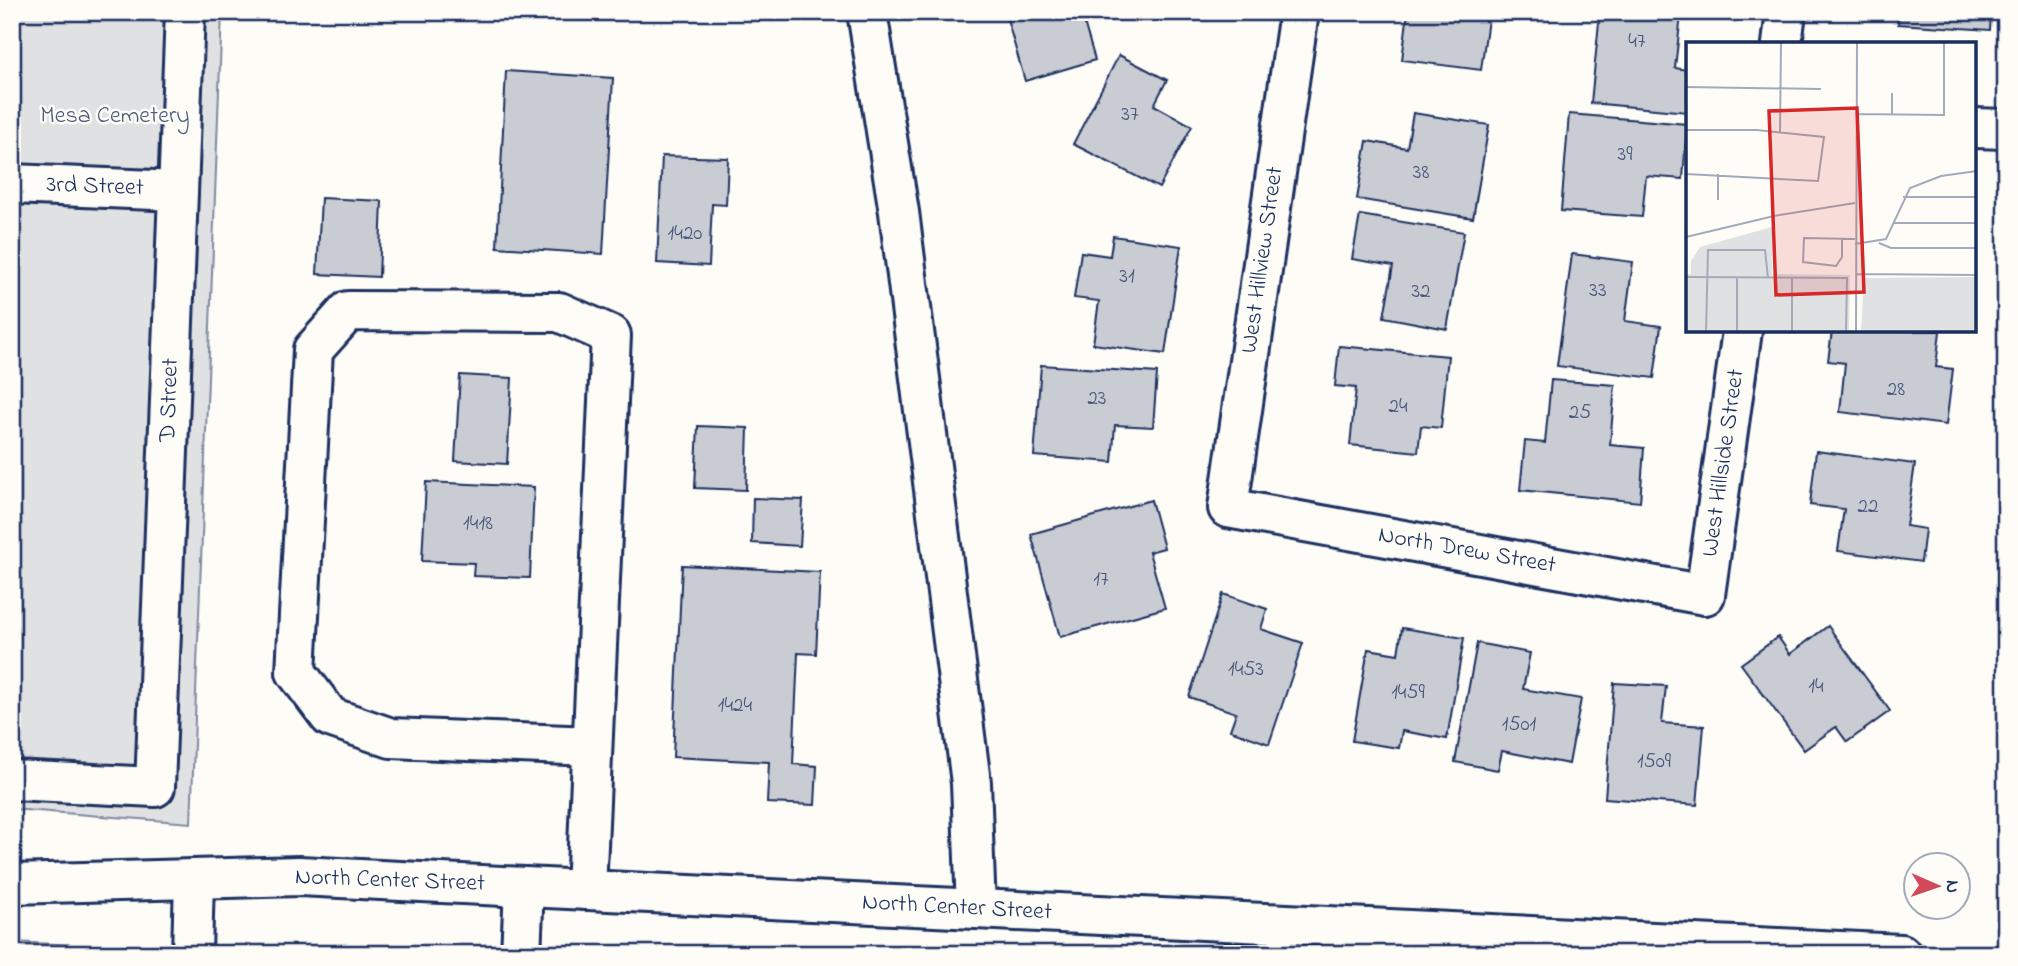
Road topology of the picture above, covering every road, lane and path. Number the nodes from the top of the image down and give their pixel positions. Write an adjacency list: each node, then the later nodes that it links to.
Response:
1 (185, 12): 9 (street, D Street)
2 (867, 12): 19 (street)
3 (1299, 12): 11 (street, West Hillview Street)
4 (1786, 12): 5 (street)
5 (1782, 42)
6 (1976, 128): 7 (street)
7 (2006, 129)
8 (12, 184): 9 (street, 3rd Street)
9 (178, 191): 14 (street, D Street)
10 (1742, 332): 12 (street, West Hillside Street)
11 (1228, 508): 12 (street, North Drew Street)
12 (1705, 595)
13 (592, 746): 13 (street); 18 (street)
14 (12, 780)
15 (194, 879): 16 (street, North Center Street); 17 (street, North Center Street); 20 (street)
16 (12, 884)
17 (524, 887): 18 (street, North Center Street); 21 (street)
18 (586, 890): 19 (street, North Center Street)
19 (976, 909): 22 (street, North Center Street)
20 (192, 954)
21 (521, 954)
22 (1901, 954)

